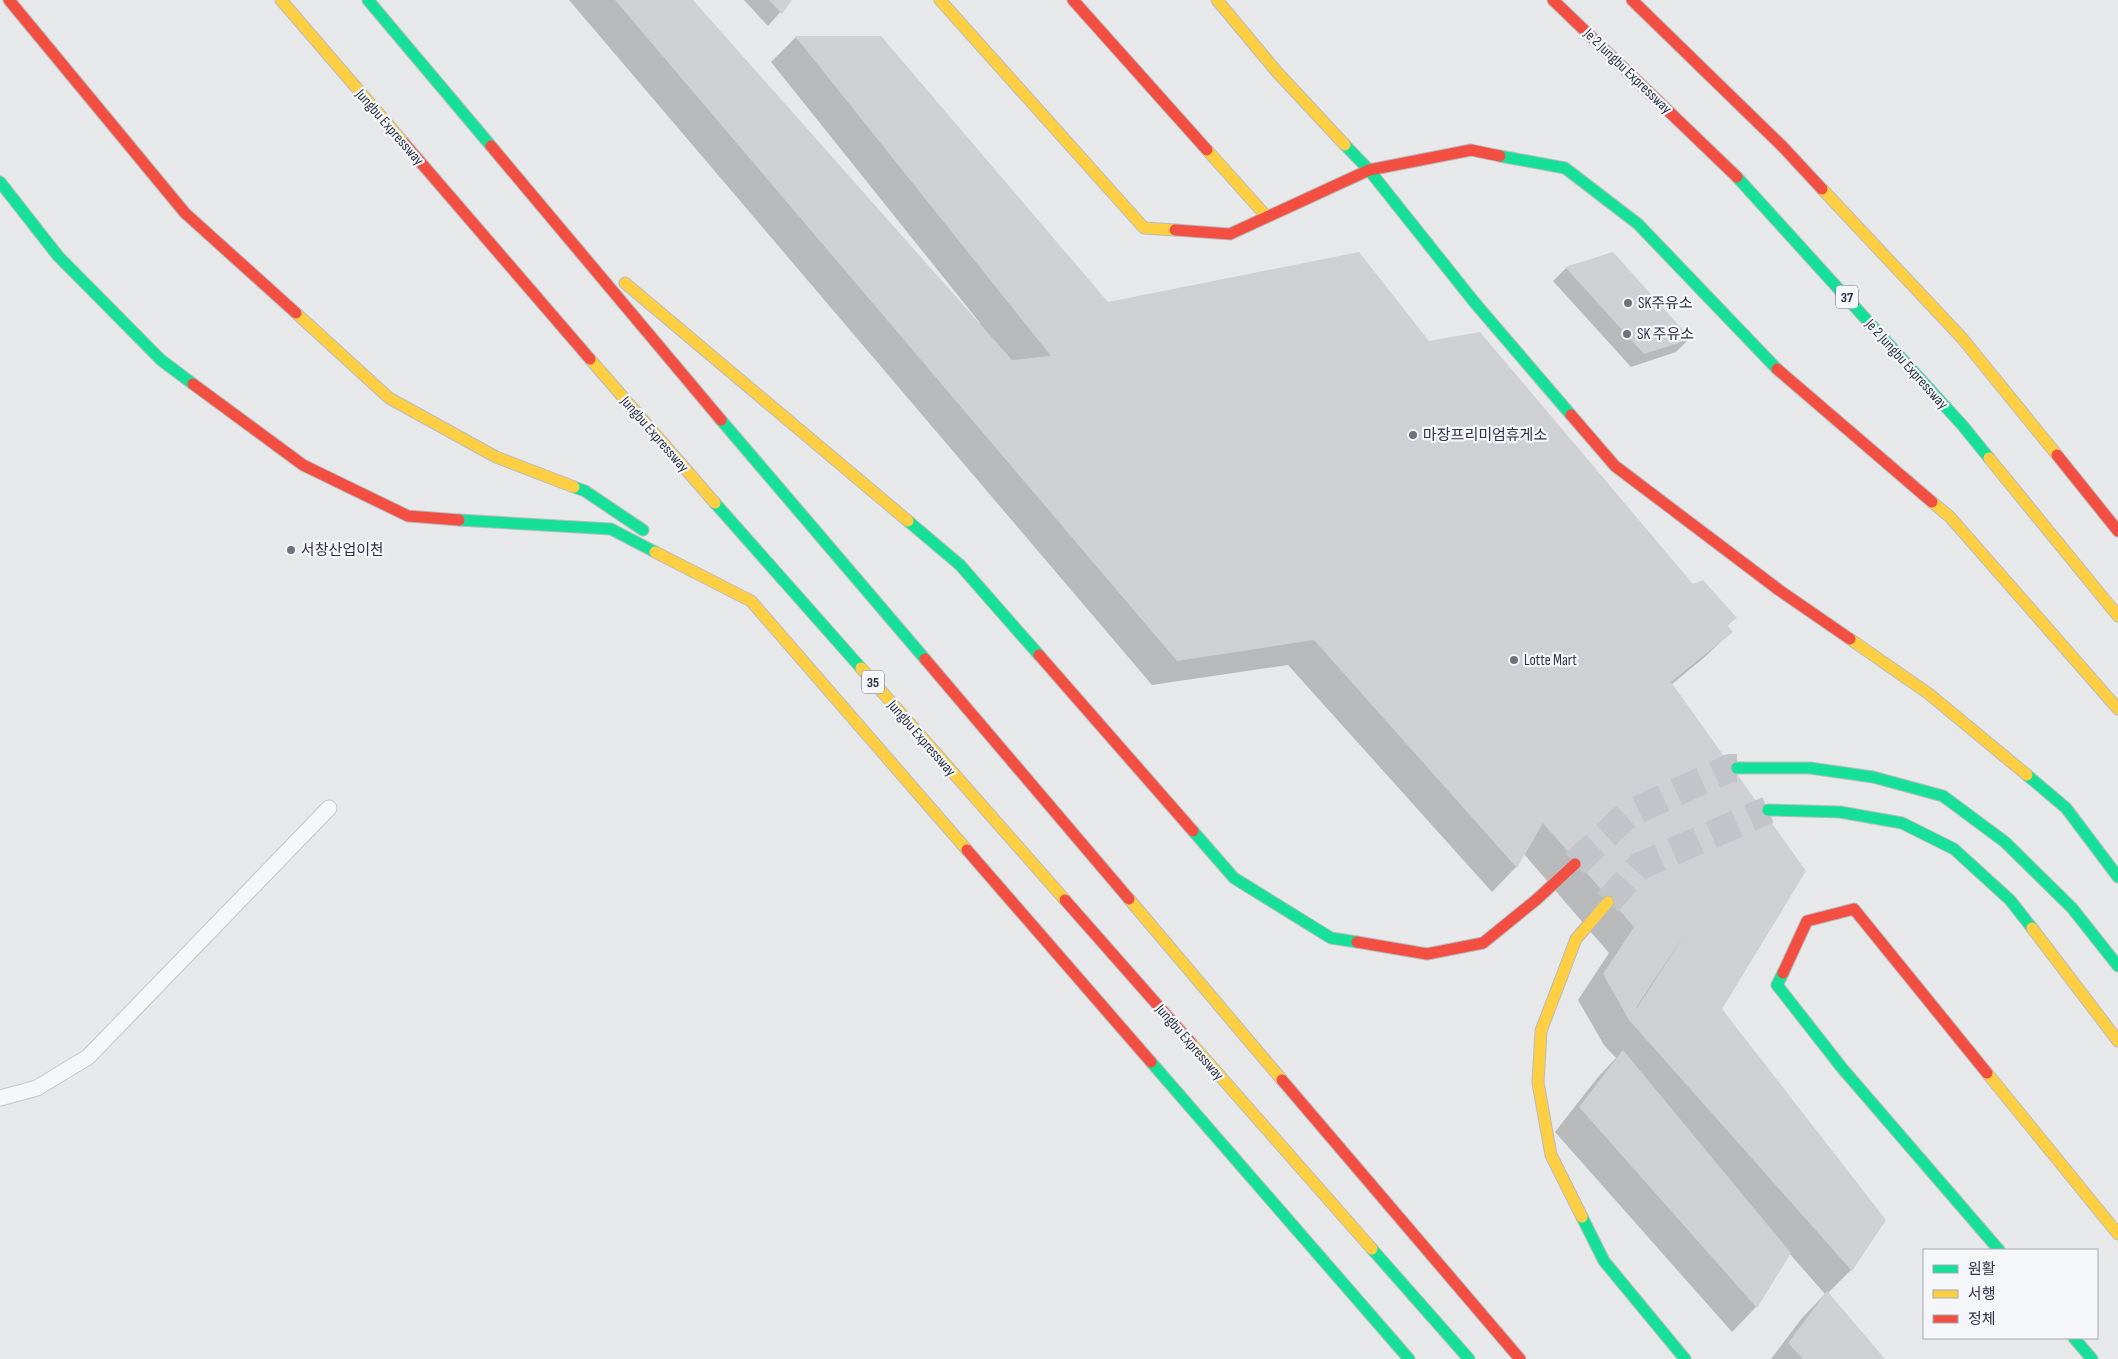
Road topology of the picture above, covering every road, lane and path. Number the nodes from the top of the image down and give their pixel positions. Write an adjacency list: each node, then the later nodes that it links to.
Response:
1 (9, 0): 14 (highway)
2 (281, 0): 30 (highway, Jungbu Expressway / 35)
3 (368, 0): 12 (highway)
4 (940, 0): 11 (highway)
5 (1073, 0): 11 (highway)
6 (1217, 0): 9 (highway)
7 (1552, 0): 15 (highway, Je 2 Jungbu Expressway / 37)
8 (1632, 0): 13 (highway)
9 (1369, 170): 11 (highway); 16 (highway); 21 (highway)
10 (0, 182): 14 (highway)
11 (1267, 217)
12 (569, 236): 20 (highway); 31 (highway)
13 (2118, 531)
14 (733, 591): 29 (highway)
15 (2118, 616)
16 (2118, 708)
17 (1737, 768): 23 (highway)
18 (329, 808): 25 (lane)
19 (1768, 810): 24 (highway)
20 (1575, 864)
21 (2118, 877)
22 (1608, 902): 32 (highway)
23 (2118, 966)
24 (2118, 1041)
25 (0, 1098)
26 (2118, 1234): 27 (highway)
27 (1997, 1249)
28 (2075, 1339): 33 (highway)
29 (1409, 1359)
30 (1469, 1359)
31 (1520, 1359)
32 (1685, 1359)
33 (2092, 1359)

